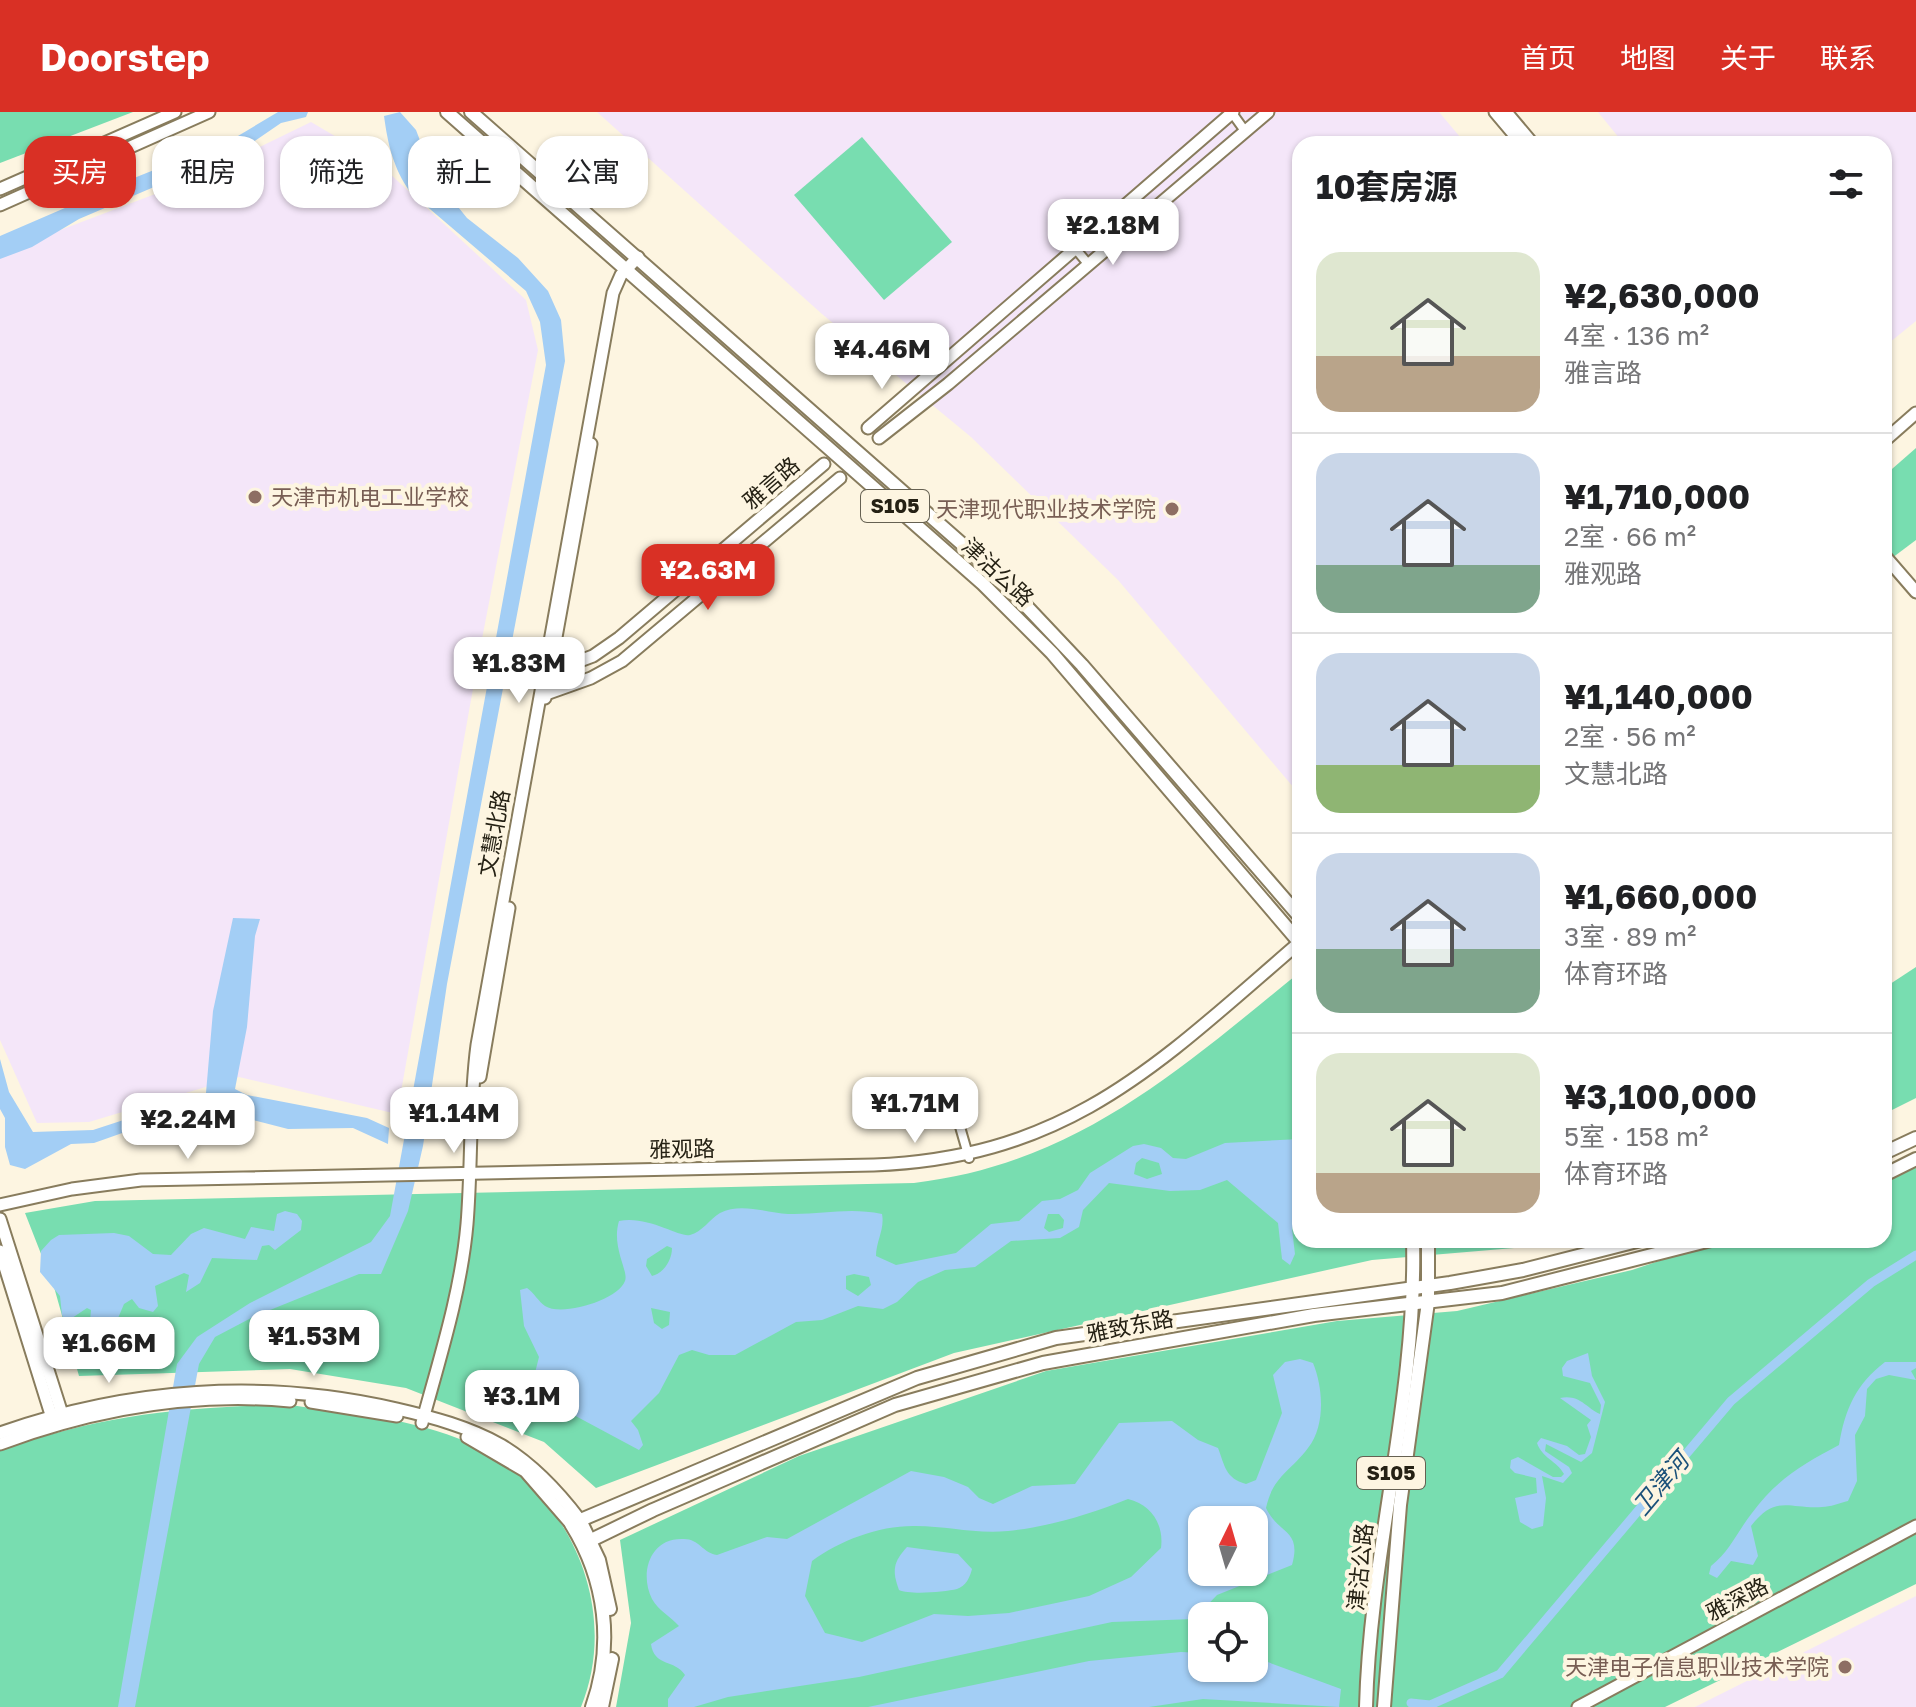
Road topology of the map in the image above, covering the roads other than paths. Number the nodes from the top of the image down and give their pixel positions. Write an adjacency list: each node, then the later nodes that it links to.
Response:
1 (175, 112): 12 (main road)
2 (209, 112): 13 (main road)
3 (447, 112): 17 (main road, 津沽公路 / S105)
4 (471, 112): 15 (main road, 津沽公路 / S105)
5 (1268, 112): 9 (main road)
6 (1495, 112): 10 (main road)
7 (1506, 112): 11 (main road)
8 (1232, 113): 9 (street); 14 (main road)
9 (1245, 131): 16 (main road)
10 (1515, 136)
11 (1526, 136)
12 (0, 189)
13 (0, 205)
14 (1074, 247): 16 (street); 18 (main road)
15 (641, 260): 17 (main road, 文慧北路); 34 (main road, 津沽公路 / S105)
16 (1089, 265): 19 (main road)
17 (629, 272): 32 (main road, 文慧北路); 35 (main road, 津沽公路 / S105); 44 (main road, 文慧北路)
18 (920, 381): 19 (street); 22 (main road)
19 (935, 395): 24 (main road)
20 (1916, 413): 23 (main road)
21 (1916, 421): 25 (main road)
22 (868, 428)
23 (1892, 434)
24 (879, 438)
25 (1892, 441)
26 (824, 464): 32 (main road, 雅言路)
27 (840, 478): 33 (main road, 雅言路)
28 (1892, 564): 30 (main road)
29 (1892, 575): 31 (main road)
30 (1916, 592)
31 (1916, 603)
32 (550, 672): 33 (main road, 文慧北路)
33 (546, 694): 44 (main road, 文慧北路)
34 (1292, 908)
35 (1292, 933)
36 (1292, 949): 41 (main road, 雅观路)
37 (1292, 956): 41 (main road, 雅观路)
38 (954, 1106): 41 (street)
39 (1916, 1138): 40 (main road)
40 (1892, 1149)
41 (968, 1156): 44 (main road, 雅观路)
42 (1916, 1159): 43 (main road)
43 (1892, 1171)
44 (472, 1175): 45 (main road, 雅观路); 57 (main road, 文慧北路)
45 (0, 1208)
46 (0, 1219): 56 (main road)
47 (1413, 1248): 53 (main road, 津沽公路 / S105)
48 (1428, 1248): 52 (main road, 津沽公路 / S105)
49 (1610, 1248): 52 (main road, 雅致东路)
50 (1679, 1248): 54 (main road, 雅致东路)
51 (0, 1251): 56 (main road)
52 (1428, 1285): 53 (main road, 雅致东路); 54 (main road, 津沽公路 / S105)
53 (1415, 1286): 55 (main road, 津沽公路 / S105); 60 (main road, 雅致东路)
54 (1428, 1302): 55 (main road, 雅致东路); 67 (main road, 津沽公路 / S105)
55 (1414, 1303): 63 (main road, 雅致东路); 66 (main road, 津沽公路 / S105)
56 (58, 1419): 57 (main road); 58 (main road); 59 (main road)
57 (427, 1420): 60 (main road)
58 (0, 1433)
59 (0, 1444)
60 (576, 1522): 63 (main road)
61 (1916, 1526): 68 (main road, 雅深路)
62 (1916, 1533): 69 (main road, 雅深路)
63 (588, 1542): 64 (main road); 65 (main road)
64 (592, 1707)
65 (602, 1707)
66 (1366, 1707)
67 (1384, 1707)
68 (1578, 1707)
69 (1589, 1707)

